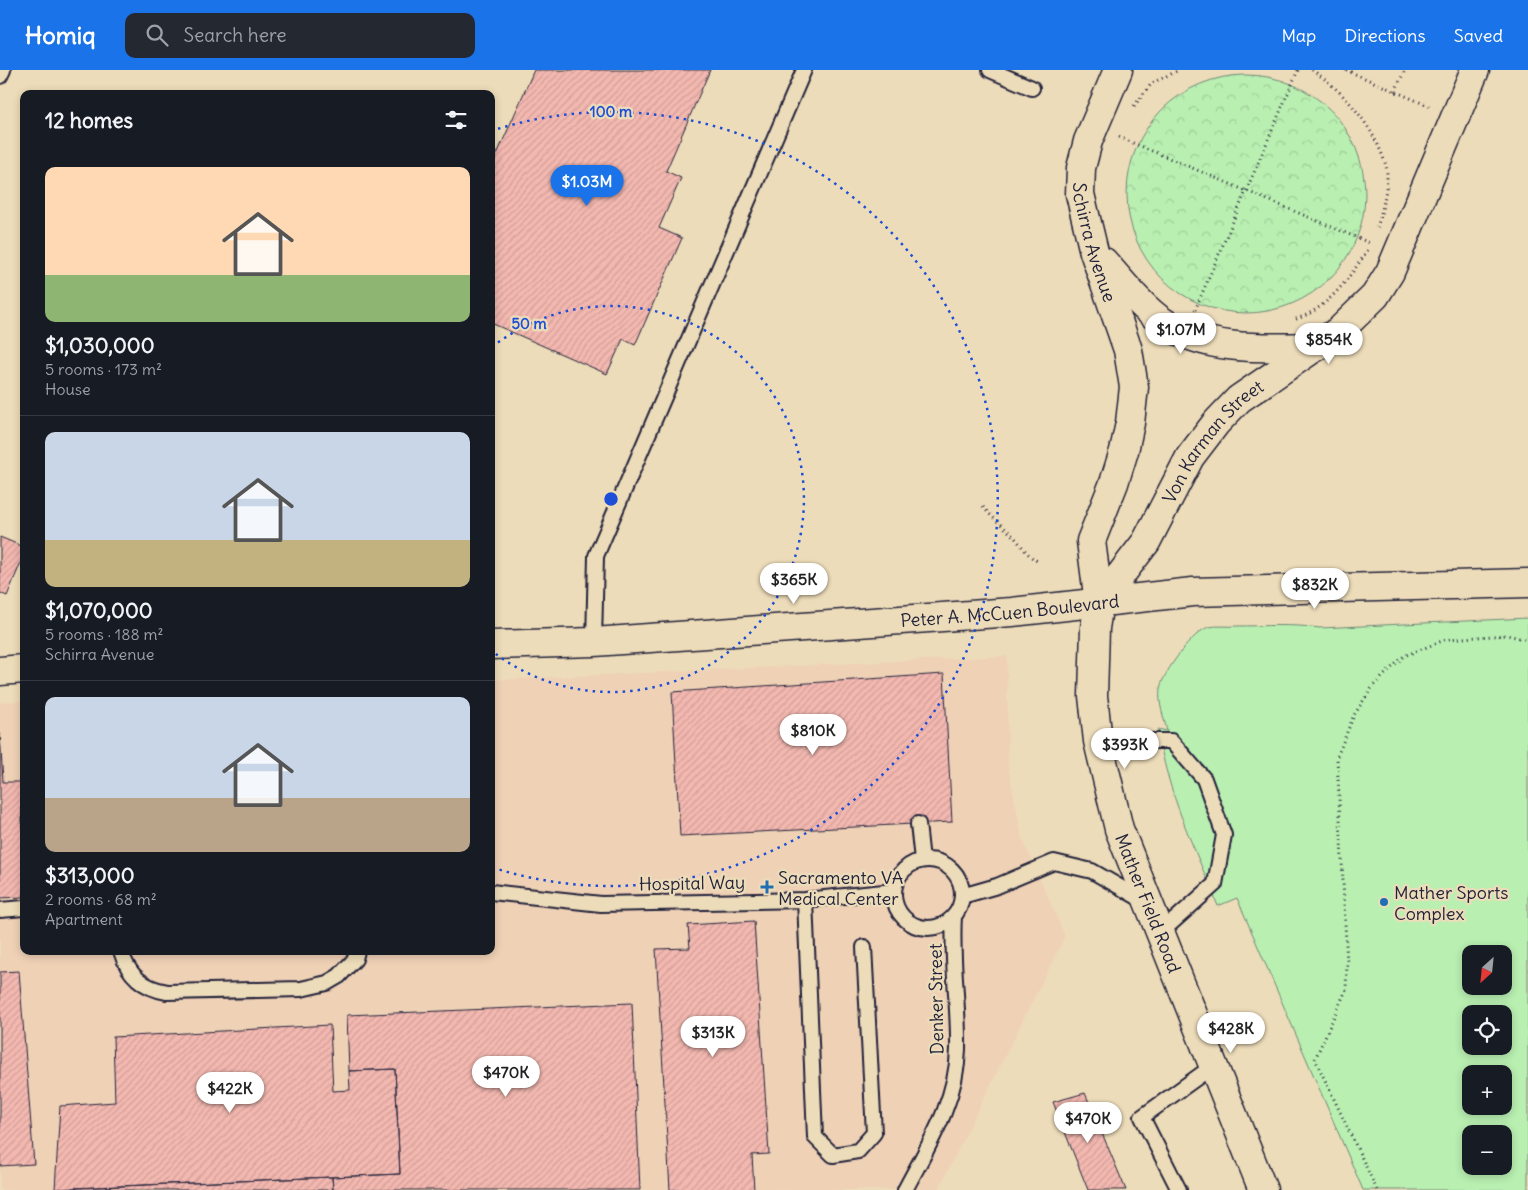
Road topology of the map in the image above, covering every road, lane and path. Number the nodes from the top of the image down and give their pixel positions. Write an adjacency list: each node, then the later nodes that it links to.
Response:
1 (2, 70): 11 (lane)
2 (804, 70): 30 (lane)
3 (990, 70): 12 (lane)
4 (1118, 70): 21 (street, Schirra Avenue)
5 (1179, 70): 15 (path)
6 (1298, 70): 19 (path)
7 (1312, 70): 20 (path)
8 (1346, 70): 13 (path)
9 (1405, 70): 13 (path)
10 (1475, 70): 24 (street, Von Karman Street)
11 (0, 76)
12 (1032, 88)
13 (1395, 91): 14 (path)
14 (1434, 108)
15 (1131, 110)
16 (1120, 130): 17 (path)
17 (1118, 136): 18 (path); 19 (path)
18 (1116, 144)
19 (1246, 191): 20 (path); 22 (path)
20 (1372, 244): 23 (path)
21 (1094, 252): 24 (street); 28 (street, Schirra Avenue)
22 (1193, 315)
23 (1293, 320)
24 (1317, 347): 28 (street, Von Karman Street)
25 (983, 507): 26 (path)
26 (1037, 561)
27 (1528, 583): 28 (street, Peter A. McCuen Boulevard)
28 (1099, 603): 30 (street, Peter A. McCuen Boulevard); 34 (street, Mather Field Road)
29 (1528, 640): 53 (path)
30 (594, 642): 31 (street, Peter A. McCuen Boulevard)
31 (495, 645)
32 (20, 669): 33 (street)
33 (0, 670)
34 (1098, 741): 41 (street, Mather Field Road); 45 (lane)
35 (918, 824): 36 (lane)
36 (922, 860): 37 (lane); 39 (lane)
37 (894, 891): 40 (lane, Hospital Way); 44 (lane)
38 (495, 892): 40 (lane, Hospital Way)
39 (962, 896): 41 (lane); 44 (lane)
40 (805, 900): 46 (lane)
41 (1149, 903): 45 (street, Mather Field Road)
42 (20, 908): 43 (lane)
43 (0, 910)
44 (954, 916): 50 (lane, Denker Street)
45 (1160, 933): 49 (street, Mather Field Road)
46 (864, 947)
47 (122, 955): 48 (lane)
48 (356, 955)
49 (1213, 1066): 51 (lane); 52 (street, Mather Field Road)
50 (905, 1190)
51 (1179, 1190)
52 (1263, 1190)
53 (1377, 1190)

